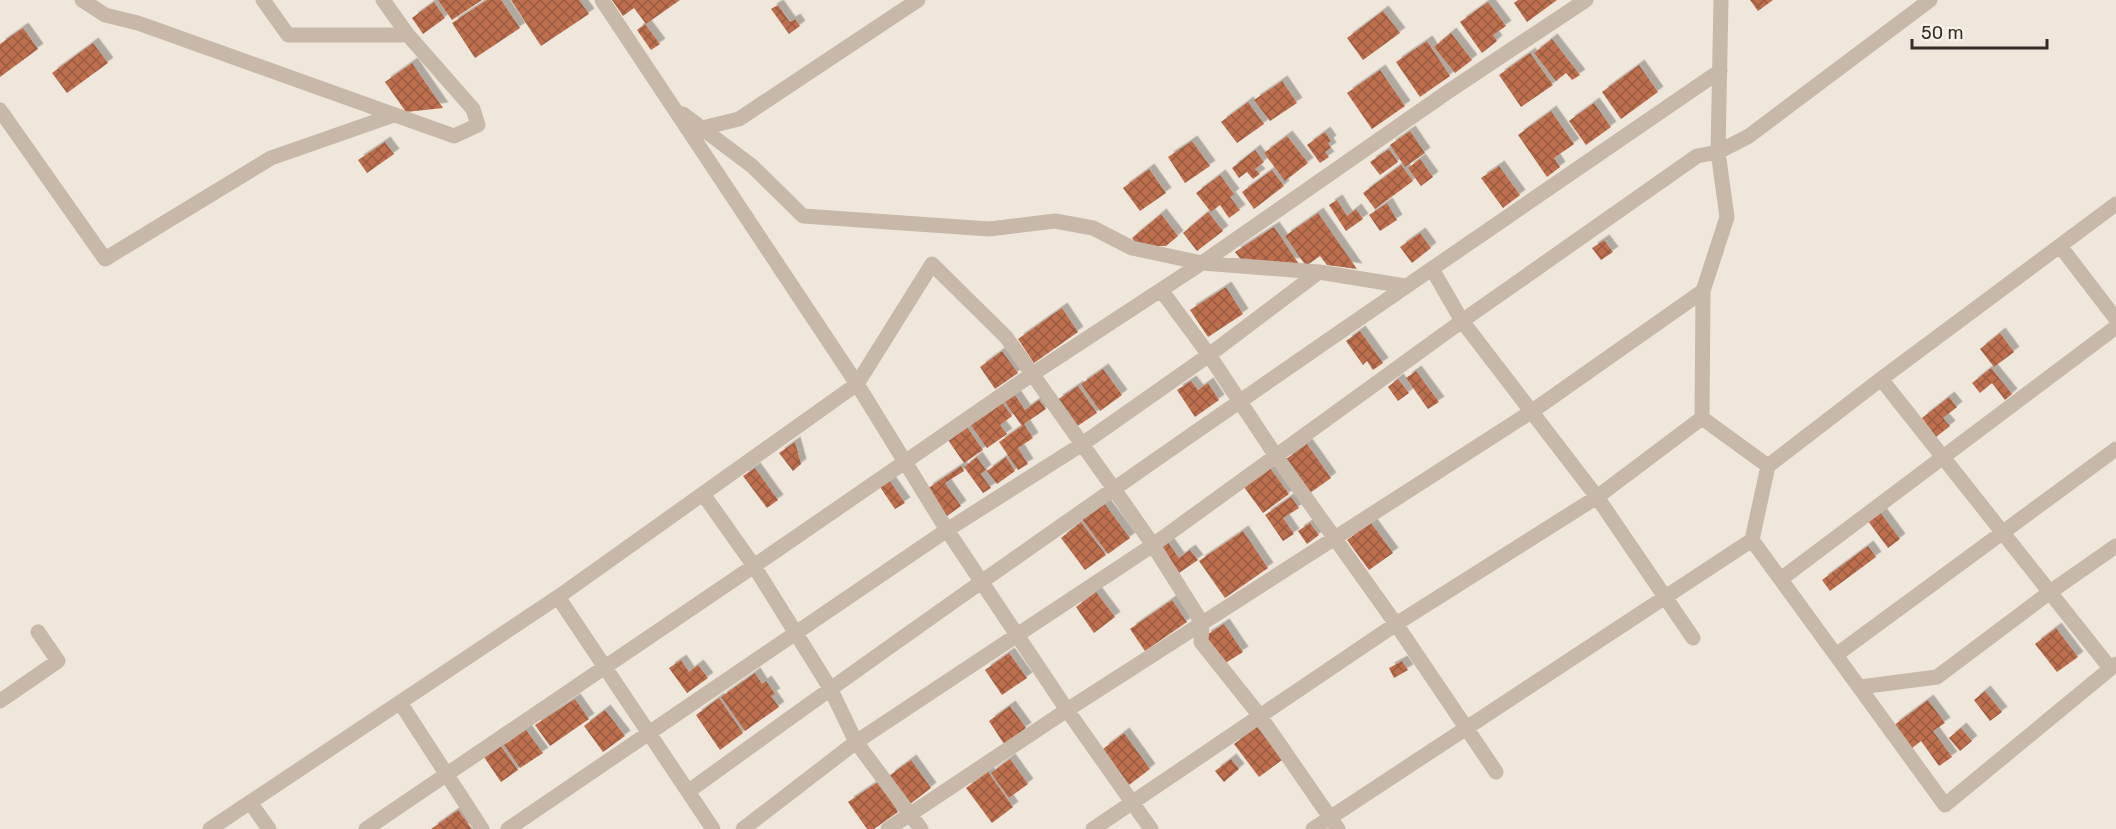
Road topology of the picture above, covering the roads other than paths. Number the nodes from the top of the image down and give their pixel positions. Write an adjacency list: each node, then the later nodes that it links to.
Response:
1 (82, 0): 13 (street)
2 (263, 0): 9 (street)
3 (383, 0): 9 (street)
4 (602, 0): 11 (street)
5 (918, 0): 14 (street)
6 (1586, 0): 18 (street)
7 (1721, 0): 10 (street)
8 (1930, 0): 15 (street)
9 (408, 35): 13 (street)
10 (1720, 71): 15 (street); 19 (street)
11 (673, 106): 14 (street); 30 (street)
12 (0, 110): 13 (street)
13 (394, 115)
14 (702, 128): 18 (street)
15 (1718, 152): 23 (street); 25 (street)
16 (2116, 204): 17 (street)
17 (2060, 246): 24 (street); 29 (street)
18 (1202, 263): 20 (street); 22 (street)
19 (1432, 269): 21 (street); 25 (street)
20 (1319, 272): 21 (street); 27 (street)
21 (1405, 286): 31 (street)
22 (1161, 290): 27 (street); 28 (street)
23 (1703, 291): 32 (street); 33 (street)
24 (2116, 319)
25 (1461, 321): 32 (street); 36 (street)
26 (2116, 327): 37 (street)
27 (1209, 355): 31 (street); 34 (street)
28 (1031, 375): 30 (street); 34 (street); 38 (street)
29 (1881, 380): 37 (street); 39 (street)
30 (857, 384): 38 (street); 41 (street)
31 (1239, 402): 36 (street); 40 (street)
32 (1531, 411): 42 (street); 45 (street)
33 (1702, 418): 39 (street); 42 (street)
34 (1081, 445): 40 (street); 43 (street)
35 (2116, 449): 44 (street)
36 (1276, 456): 45 (street); 47 (street)
37 (1942, 457): 44 (street); 50 (street)
38 (905, 460): 43 (street); 49 (street)
39 (1768, 466): 46 (street)
40 (1114, 489): 47 (street); 51 (street)
41 (703, 494): 49 (street); 53 (street)
42 (1597, 497): 54 (street); 56 (street)
43 (946, 530): 51 (street); 58 (street)
44 (2003, 533): 52 (street); 61 (street)
45 (1334, 537): 55 (street); 56 (street)
46 (1752, 540): 50 (street); 54 (street)
47 (1153, 544): 55 (street); 59 (street)
48 (2116, 546): 52 (street)
49 (754, 566): 58 (street); 63 (street)
50 (1781, 579): 61 (street)
51 (982, 583): 59 (street); 65 (street)
52 (2050, 592): 62 (street); 64 (street)
53 (558, 597): 63 (street); 67 (street)
54 (1665, 597): 60 (street); 70 (street)
55 (1202, 623): 68 (street); 69 (street)
56 (1396, 624): 69 (street); 70 (street)
57 (38, 632): 66 (street)
58 (794, 632): 65 (street); 71 (street)
59 (1017, 636): 68 (street); 72 (street)
60 (1693, 638)
61 (1836, 655): 64 (street)
62 (2113, 666): 64 (street)
63 (604, 668): 71 (street); 74 (street)
64 (1860, 687)
65 (830, 688): 72 (street); 75 (street)
66 (0, 701)
67 (401, 704): 74 (street); 76 (street)
68 (1067, 710): 77 (street); 78 (street)
69 (1260, 716): 77 (street); 79 (street)
70 (1467, 728): 73 (street); 79 (street)
71 (650, 734): 75 (street); 85 (street)
72 (856, 742): 78 (street); 80 (street)
73 (1496, 772)
74 (447, 775): 83 (street); 84 (street)
75 (689, 791): 86 (street)
76 (250, 802): 81 (street); 82 (street)
77 (1132, 804): 89 (street); 90 (street)
78 (910, 814): 87 (street); 88 (street)
79 (1335, 823): 91 (street)
80 (747, 828)
81 (210, 829)
82 (269, 829)
83 (366, 829)
84 (482, 829)
85 (508, 829)
86 (713, 829)
87 (888, 829)
88 (921, 829)
89 (1093, 829)
90 (1151, 829)
91 (1313, 829)

